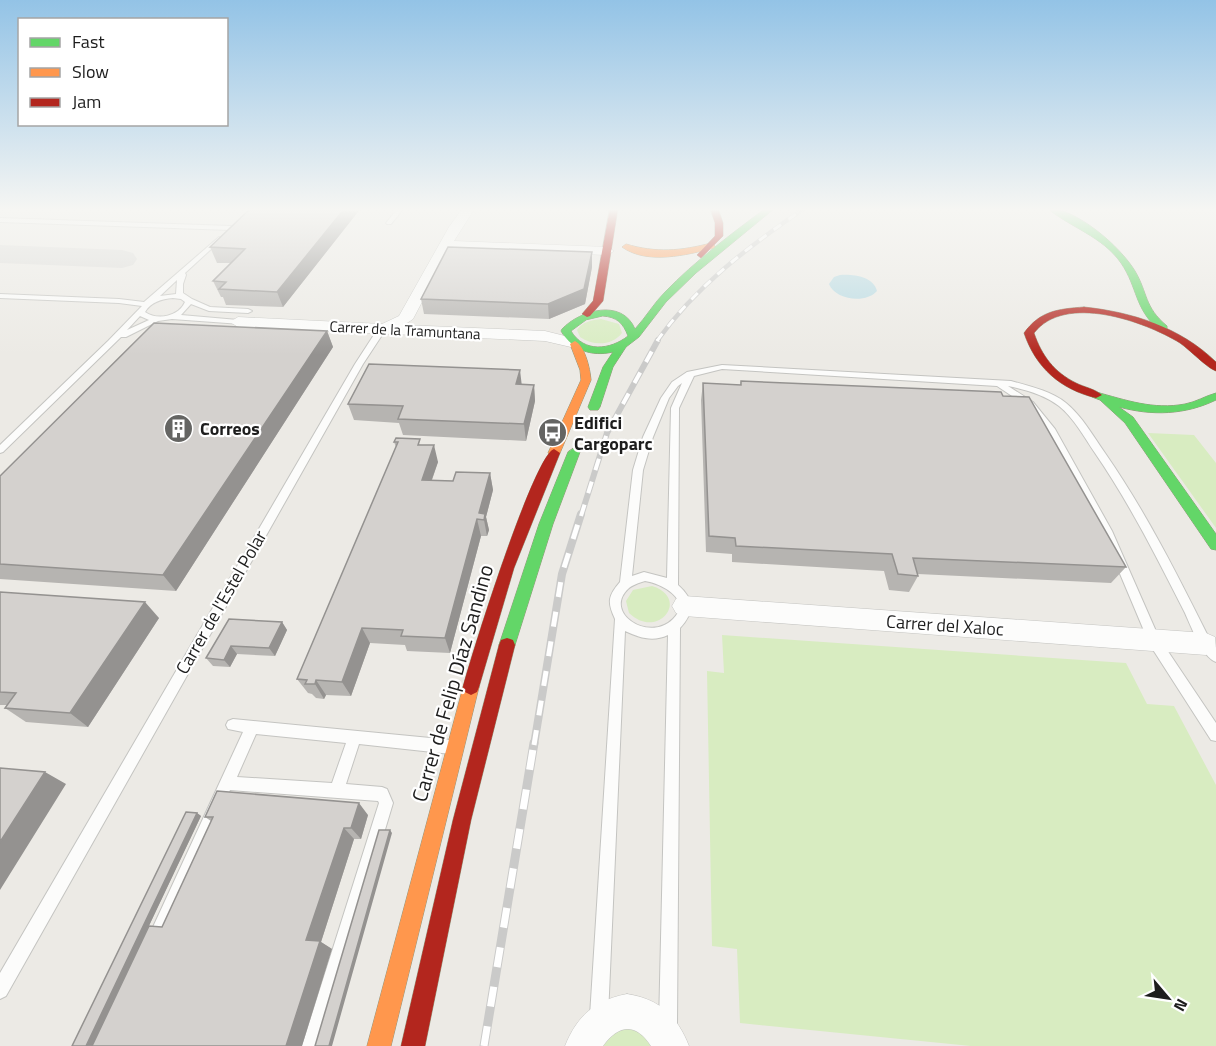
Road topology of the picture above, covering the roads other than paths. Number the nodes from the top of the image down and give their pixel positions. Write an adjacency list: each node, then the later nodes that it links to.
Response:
1 (200, 257): 9 (lane)
2 (439, 257): 19 (street)
3 (606, 257): 17 (main road)
4 (699, 257): 15 (main road)
5 (713, 257): 22 (main road)
6 (1104, 257): 8 (main road)
7 (1120, 257): 21 (main road)
8 (1113, 269)
9 (184, 272): 11 (lane); 13 (lane)
10 (0, 296): 13 (lane)
11 (187, 299): 13 (lane); 16 (lane); 18 (lane)
12 (1117, 300): 14 (main road)
13 (144, 307): 18 (lane); 23 (lane)
14 (1087, 311): 21 (main road); 30 (main road)
15 (618, 312): 17 (main road); 22 (main road)
16 (243, 317): 18 (lane); 19 (street, Carrer de la Tramuntana); 20 (street, Carrer de la Tramuntana)
17 (580, 317): 19 (street, Carrer de la Tramuntana); 24 (main road)
18 (163, 318): 23 (lane)
19 (405, 319): 20 (street)
20 (382, 329): 24 (street, Carrer de la Tramuntana); 54 (lane, Carrer de l'Estel Polar)
21 (1178, 336): 25 (main road)
22 (628, 340): 24 (main road); 35 (main road)
23 (111, 343): 37 (lane)
24 (573, 343): 49 (main road, Carrer de Felip Díaz Sandino)
25 (1192, 345): 26 (main road); 27 (main road)
26 (1216, 352)
27 (1216, 368)
28 (690, 374): 29 (lane); 39 (lane); 40 (lane)
29 (993, 382): 32 (lane); 33 (lane)
30 (1084, 391): 31 (main road); 38 (main road)
31 (1214, 398): 34 (main road)
32 (1031, 406): 33 (lane); 43 (lane)
33 (1064, 406): 44 (lane)
34 (1210, 417)
35 (589, 418)
36 (579, 439): 50 (main road)
37 (0, 450)
38 (1216, 545)
39 (626, 583): 40 (lane); 42 (lane)
40 (673, 584): 41 (lane)
41 (679, 616): 42 (lane); 43 (street, Carrer del Xaloc); 56 (lane)
42 (620, 621): 55 (lane)
43 (1154, 641): 44 (street, Carrer del Xaloc); 47 (lane)
44 (1211, 651)
45 (233, 725): 46 (lane)
46 (252, 727): 48 (lane); 51 (lane)
47 (1216, 735)
48 (355, 737): 49 (lane); 52 (lane)
49 (454, 747): 50 (lane); 58 (main road, Carrer de Felip Díaz Sandino)
50 (479, 749): 59 (main road)
51 (227, 783): 52 (lane); 53 (lane)
52 (331, 794): 57 (lane)
53 (150, 951)
54 (0, 990)
55 (591, 1034): 56 (street)
56 (669, 1042)
57 (311, 1046)
58 (379, 1046)
59 (413, 1046)

